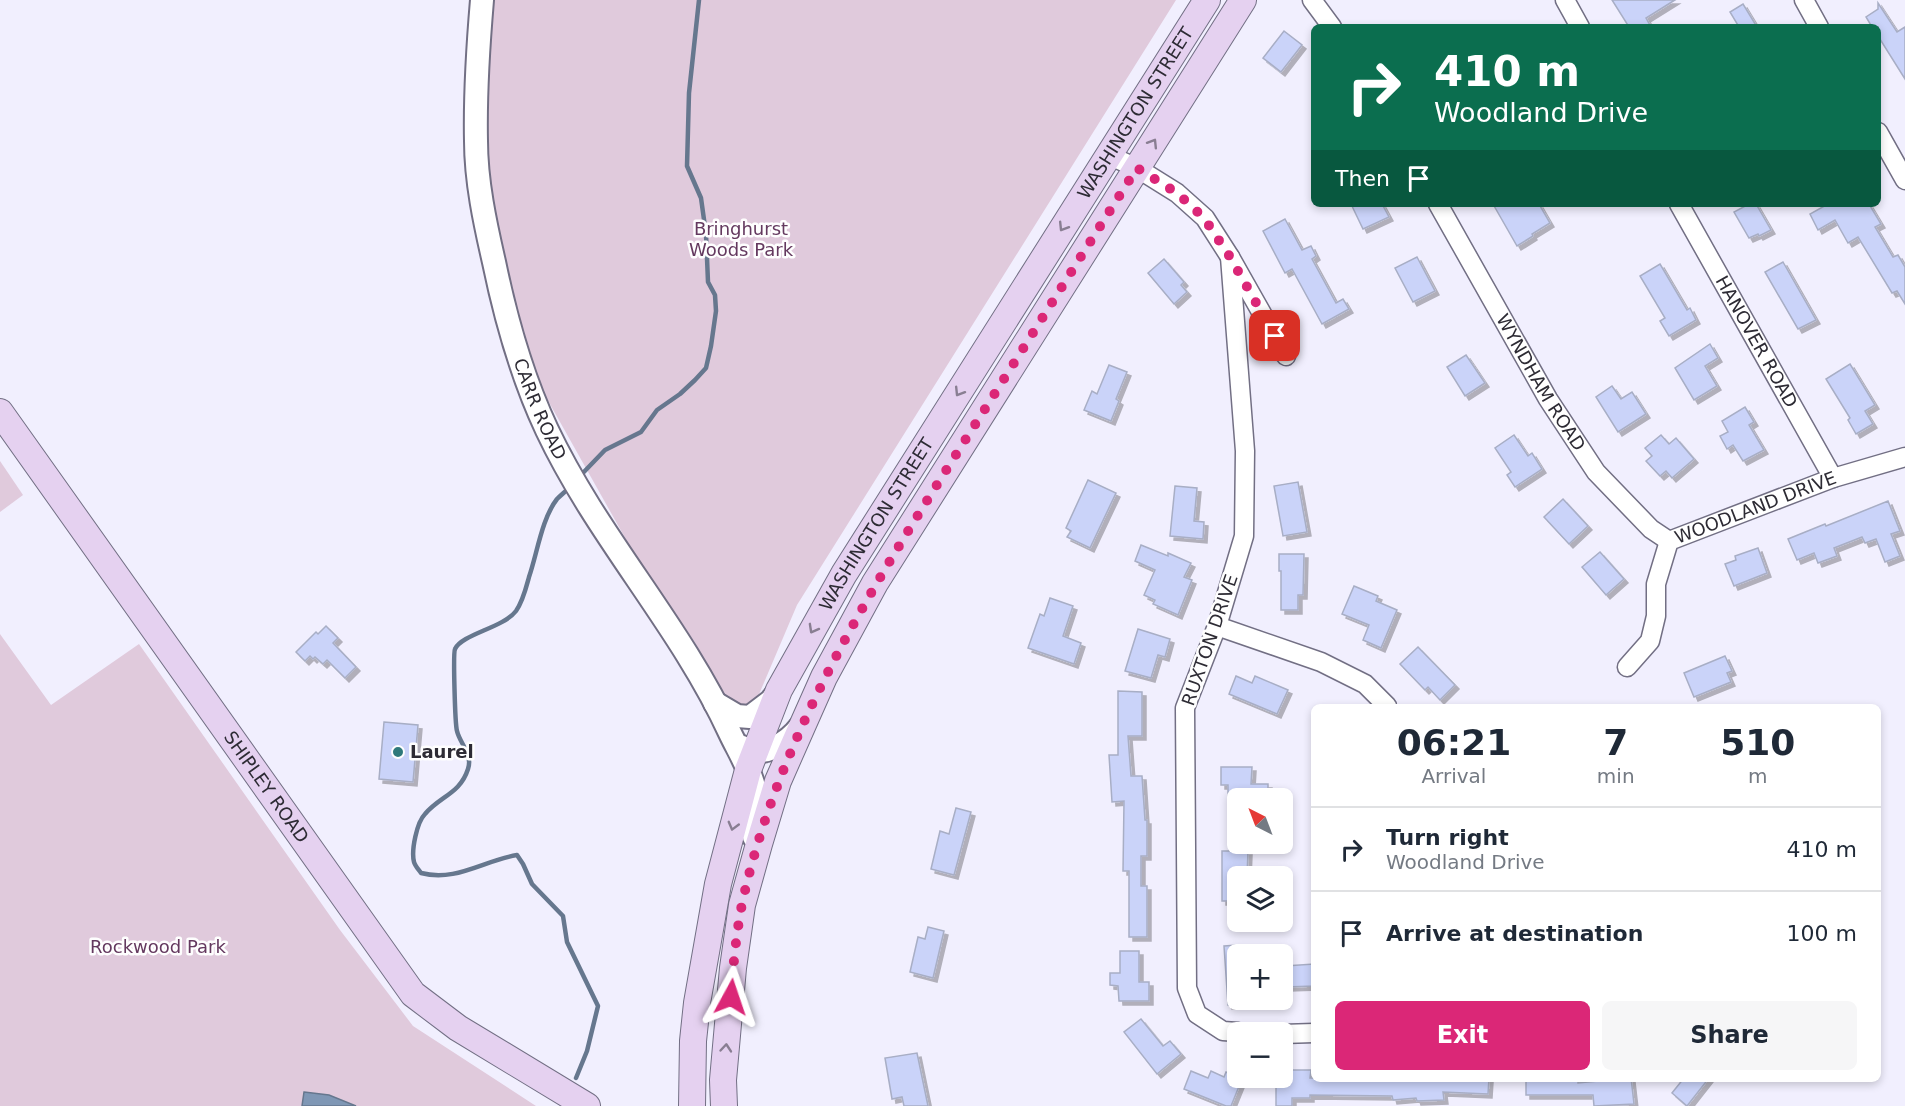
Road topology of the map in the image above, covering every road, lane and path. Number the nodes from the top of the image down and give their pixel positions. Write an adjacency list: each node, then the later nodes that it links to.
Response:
1 (482, 0): 25 (street, CARR ROAD)
2 (1207, 0): 11 (main road, WASHINGTON STREET)
3 (1243, 0): 12 (main road, WASHINGTON STREET, one-way to 3)
4 (1312, 0): 7 (street)
5 (1565, 0): 8 (street)
6 (1804, 0): 9 (street)
7 (1330, 24)
8 (1578, 24)
9 (1817, 24)
10 (1881, 137): 13 (street)
11 (1108, 155): 12 (street); 24 (main road, WASHINGTON STREET, one-way to 24)
12 (1137, 168): 16 (street); 27 (main road, WASHINGTON STREET)
13 (1905, 180)
14 (1440, 207): 21 (street, WYNDHAM ROAD)
15 (1681, 207): 20 (street, HANOVER ROAD)
16 (1230, 257): 17 (street); 22 (street, RUXTON DRIVE)
17 (1286, 356)
18 (0, 412): 34 (main road, SHIPLEY ROAD)
19 (1905, 457): 20 (street, WOODLAND DRIVE)
20 (1833, 478): 21 (street, WOODLAND DRIVE)
21 (1669, 541): 23 (street, WOODLAND DRIVE)
22 (1217, 626): 26 (street); 30 (street, RUXTON DRIVE)
23 (1627, 667)
24 (779, 690): 25 (street); 28 (main road, WASHINGTON STREET)
25 (715, 703): 28 (street, CARR ROAD)
26 (1386, 704)
27 (804, 722): 28 (street); 29 (main road, WASHINGTON STREET)
28 (746, 755): 29 (street, CARR ROAD); 33 (main road, WASHINGTON STREET, one-way to 33)
29 (742, 905): 35 (main road, WASHINGTON STREET, one-way to 29)
30 (1227, 1031)
31 (1311, 1033): 32 (street)
32 (1293, 1034)
33 (691, 1104)
34 (587, 1106)
35 (724, 1106)

